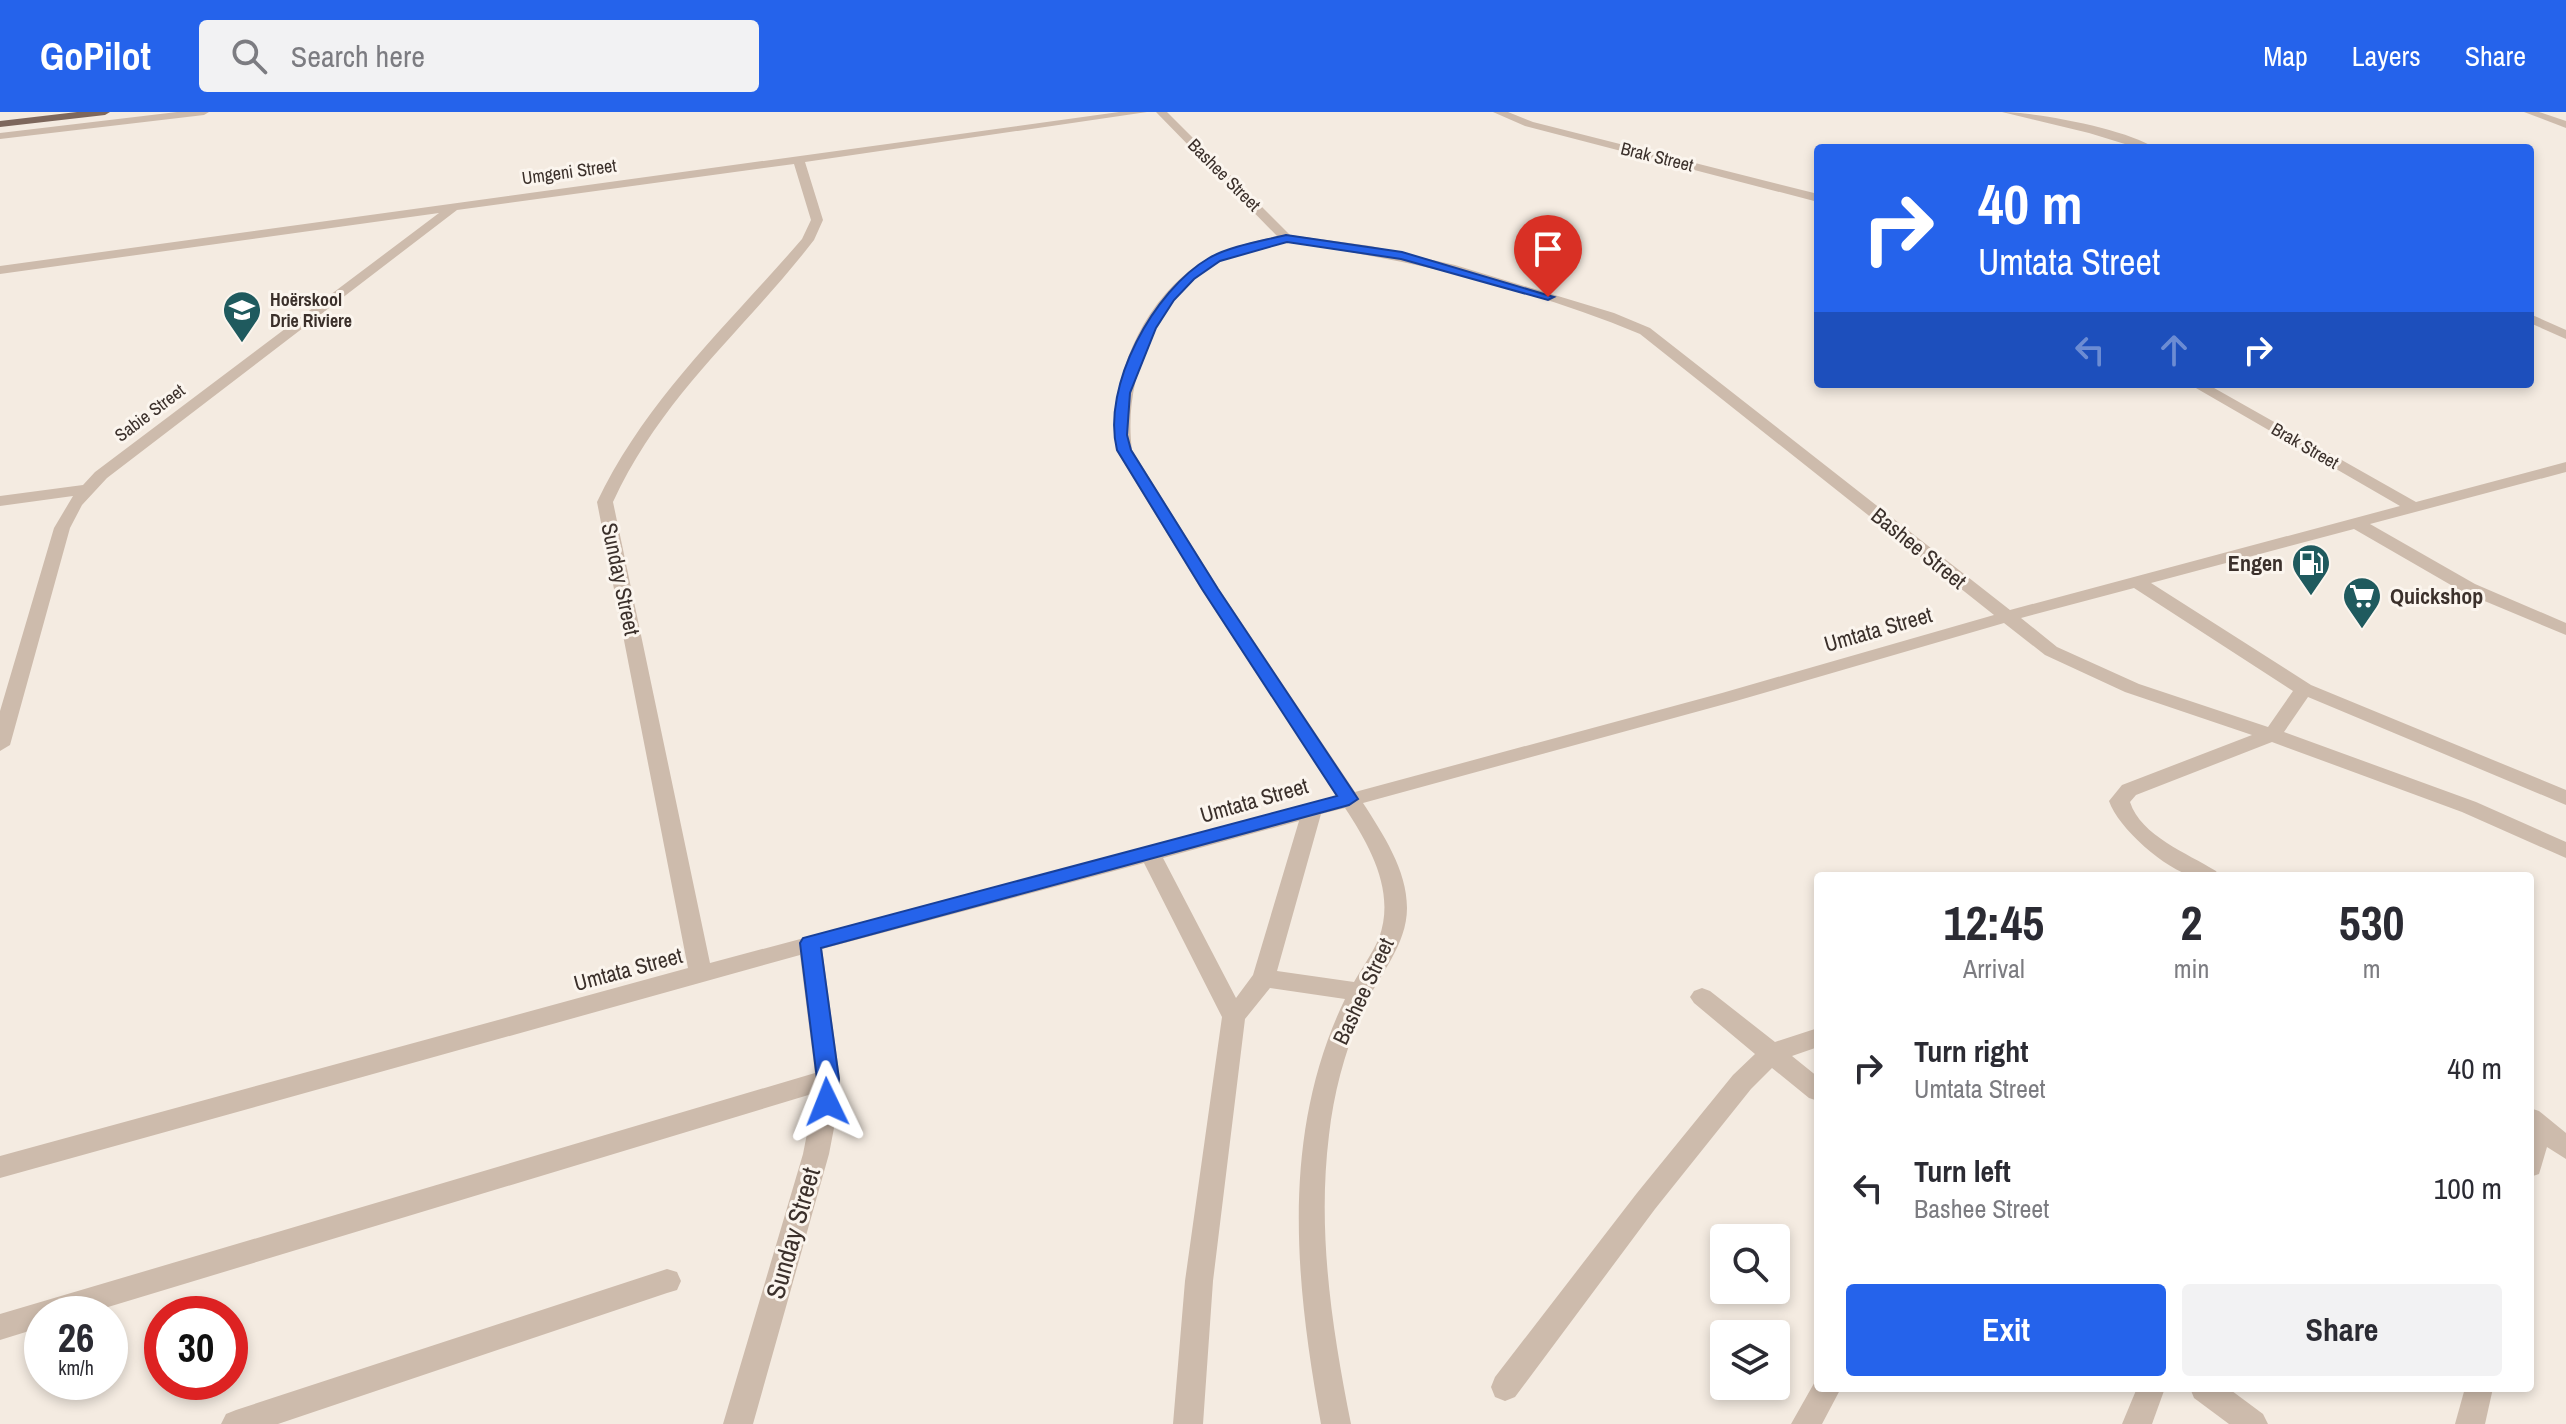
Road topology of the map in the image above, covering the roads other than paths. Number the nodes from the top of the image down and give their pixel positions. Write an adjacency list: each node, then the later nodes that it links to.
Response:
1 (13, 112): 9 (main road)
2 (105, 112): 10 (main road)
3 (204, 112): 12 (street)
4 (1142, 112): 14 (street, Umgeni Street)
5 (1161, 112): 17 (street, Bashee Street)
6 (1498, 112): 15 (street, Brak Street)
7 (2007, 112): 13 (street)
8 (2529, 112): 11 (street)
9 (0, 113)
10 (0, 124)
11 (2566, 125)
12 (0, 136)
13 (2136, 144)
14 (798, 159): 16 (street, Umgeni Street); 40 (street, Sunday Street)
15 (1814, 197)
16 (456, 206): 18 (street, Umgeni Street); 23 (street, Sabie Street)
17 (1286, 238): 28 (street, Bashee Street); 34 (street, Bashee Street)
18 (0, 270)
19 (2534, 320): 20 (street)
20 (2566, 335)
21 (2203, 388): 25 (street, Brak Street)
22 (2566, 467): 25 (street, Umtata Street)
23 (87, 489): 24 (street); 32 (street, Sabie Street)
24 (0, 501)
25 (2413, 507): 26 (street, Umtata Street)
26 (2356, 523): 27 (street, Umtata Street); 29 (street)
27 (2137, 582): 28 (street, Umtata Street); 30 (street)
28 (2005, 617): 31 (street, Bashee Street); 34 (street, Umtata Street)
29 (2566, 630)
30 (2304, 689): 31 (street); 33 (street)
31 (2272, 735): 36 (street, Bashee Street); 38 (street)
32 (0, 745)
33 (2566, 798)
34 (1349, 799): 35 (street, Umtata Street); 42 (street, Bashee Street)
35 (1313, 808): 37 (street, Umtata Street); 41 (street)
36 (2566, 851)
37 (1150, 854): 39 (street, Umtata Street); 44 (street)
38 (2199, 872)
39 (810, 943): 40 (street, Umtata Street); 47 (street, Sunday Street)
40 (701, 974): 51 (street, Umtata Street)
41 (1264, 978): 42 (street); 44 (street)
42 (1360, 992): 64 (street, Bashee Street)
43 (1702, 997): 46 (street)
44 (1234, 1017): 63 (street)
45 (1814, 1038): 46 (street)
46 (1772, 1053): 48 (street); 56 (street)
47 (828, 1079): 53 (street); 62 (street, Sunday Street)
48 (1814, 1088)
49 (2535, 1122): 50 (street)
50 (2566, 1148)
51 (0, 1167)
52 (667, 1281): 61 (street)
53 (102, 1296)
54 (24, 1320): 55 (street)
55 (0, 1327)
56 (1505, 1387)
57 (1825, 1392): 65 (street)
58 (2149, 1392): 66 (street)
59 (2209, 1392): 67 (street)
60 (2478, 1392): 68 (street)
61 (236, 1424)
62 (738, 1424)
63 (1188, 1424)
64 (1336, 1424)
65 (1806, 1424)
66 (2137, 1424)
67 (2253, 1424)
68 (2470, 1424)

